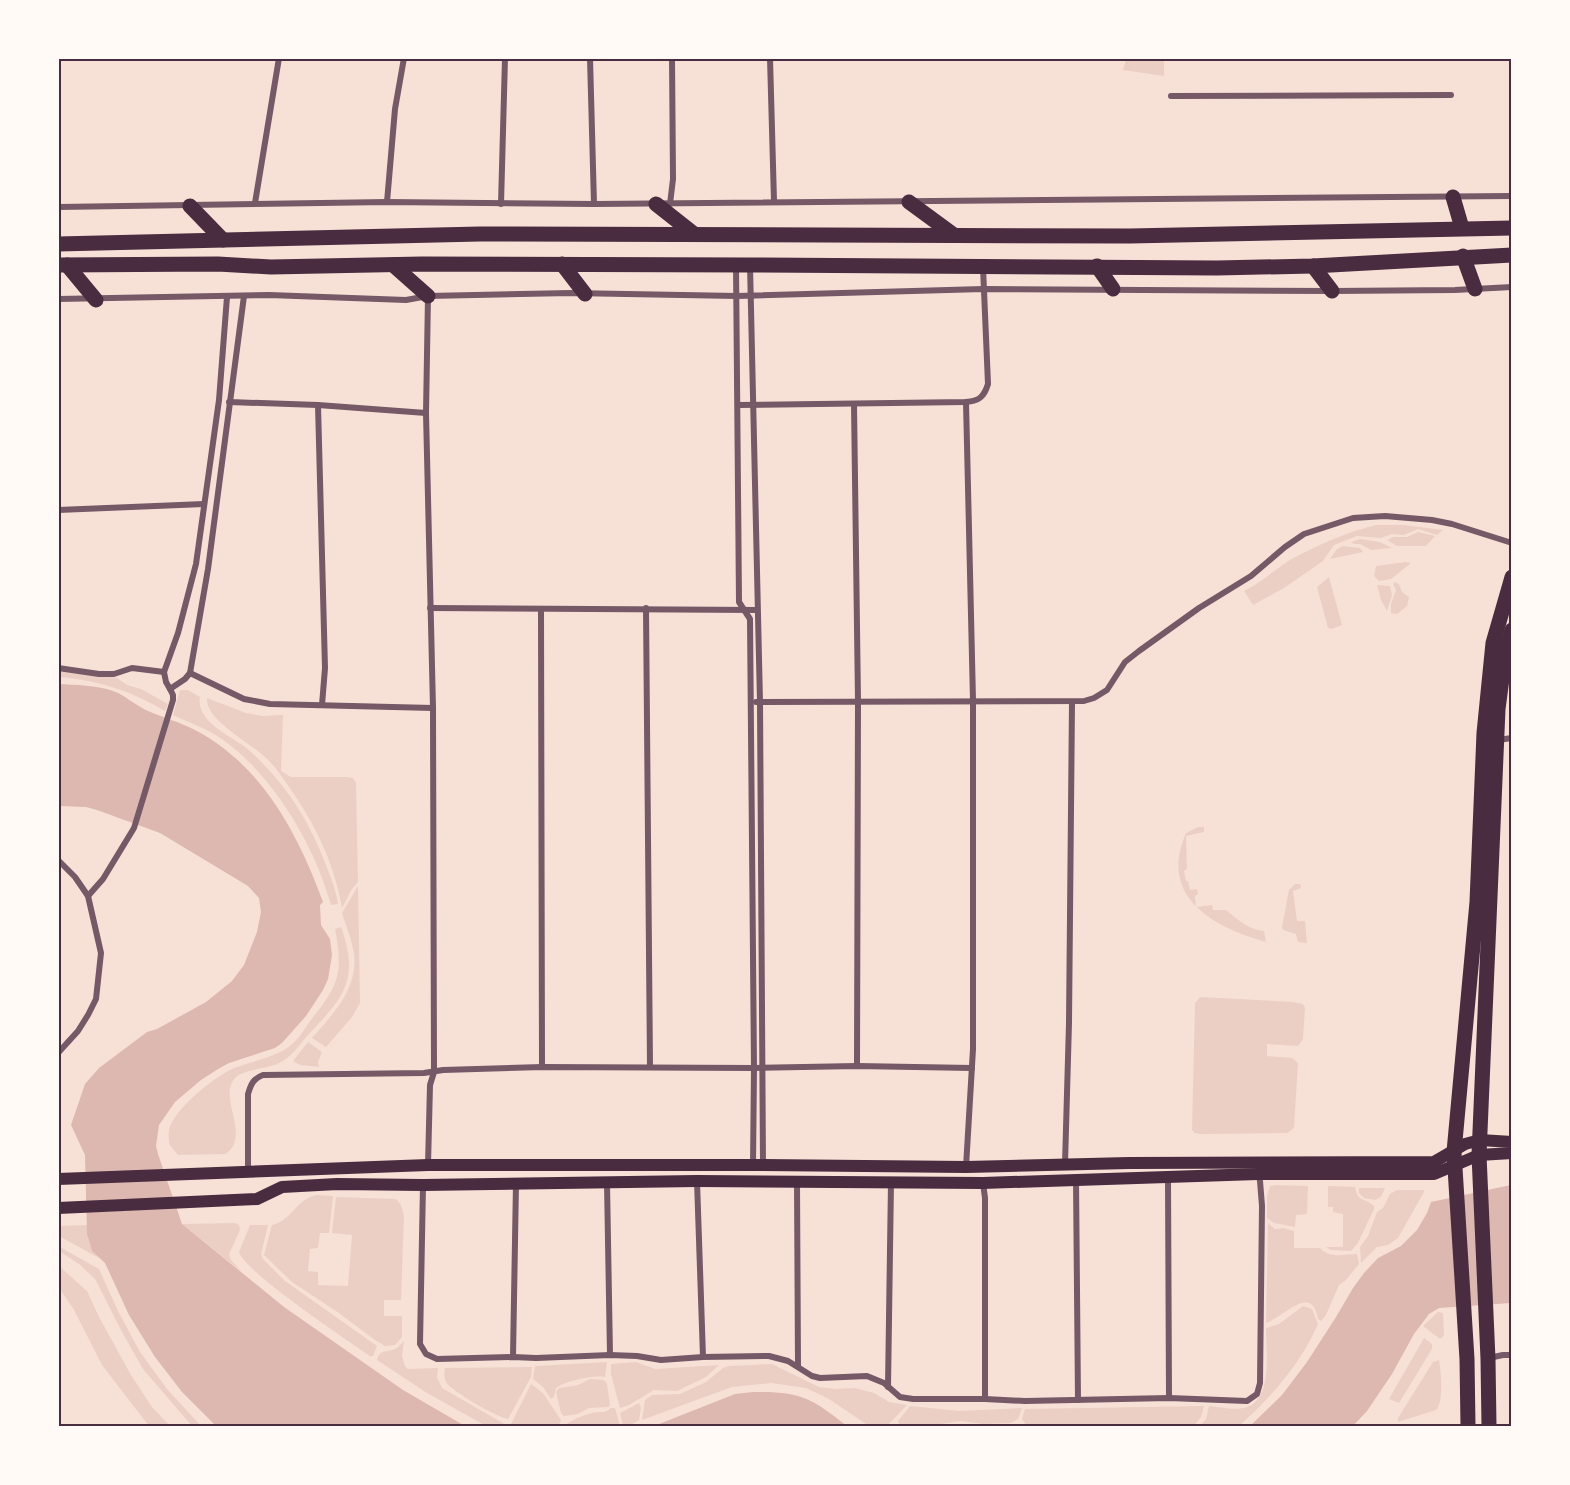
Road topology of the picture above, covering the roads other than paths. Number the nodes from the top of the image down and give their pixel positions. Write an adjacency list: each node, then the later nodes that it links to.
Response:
1 (279, 58): 14 (street)
2 (404, 58): 12 (street)
3 (505, 58): 15 (street)
4 (590, 58): 16 (street)
5 (672, 58): 17 (street)
6 (770, 58): 11 (street)
7 (1451, 95): 8 (street)
8 (1171, 96)
9 (1512, 196): 10 (street)
10 (1453, 197): 13 (street); 20 (main road)
11 (774, 201): 13 (street); 17 (street)
12 (387, 202): 14 (street); 15 (street)
13 (909, 202): 23 (main road)
14 (255, 203): 18 (street)
15 (501, 204): 16 (street)
16 (594, 204): 17 (street)
17 (663, 204): 22 (main road)
18 (190, 206): 19 (street); 24 (main road)
19 (58, 207)
20 (1462, 228): 21 (main road); 23 (main road)
21 (1512, 228)
22 (694, 234): 23 (main road); 24 (main road)
23 (954, 235)
24 (223, 240): 25 (main road)
25 (58, 244)
26 (1512, 255): 27 (main road)
27 (1463, 256): 33 (main road); 38 (main road)
28 (562, 264): 30 (main road); 31 (main road); 40 (main road)
29 (63, 265): 30 (main road); 47 (main road)
30 (393, 265): 43 (main road)
31 (743, 265): 34 (main road); 41 (street); 44 (street)
32 (1096, 266): 33 (main road); 34 (main road); 37 (main road)
33 (1313, 266): 39 (main road)
34 (983, 267): 36 (street)
35 (1512, 287): 38 (street)
36 (983, 289): 37 (street); 41 (street); 49 (street)
37 (1113, 289): 39 (street)
38 (1475, 289): 39 (street)
39 (1332, 291)
40 (585, 294): 43 (street); 44 (street)
41 (752, 295): 44 (street); 50 (street)
42 (244, 296): 43 (street); 45 (street); 48 (street)
43 (428, 296): 54 (street)
44 (737, 296): 53 (street)
45 (227, 297): 47 (street); 55 (street)
46 (58, 299): 47 (street)
47 (96, 300)
48 (230, 402): 52 (street); 67 (street)
49 (966, 402): 51 (street); 69 (street)
50 (753, 404): 51 (street); 53 (street); 63 (street)
51 (854, 404): 71 (street)
52 (318, 405): 54 (street); 74 (street)
53 (738, 405): 62 (street)
54 (426, 413): 59 (street)
55 (204, 504): 56 (street); 66 (street)
56 (58, 510)
57 (1512, 543): 73 (street)
58 (1512, 577): 90 (main road)
59 (430, 608): 61 (street); 75 (street)
60 (646, 608): 61 (street); 62 (street); 82 (street)
61 (541, 610): 81 (street)
62 (745, 610): 63 (street); 70 (street)
63 (757, 610): 72 (street)
64 (1512, 630): 76 (main road)
65 (58, 668): 66 (street)
66 (164, 672): 68 (street)
67 (190, 673): 68 (street); 74 (street)
68 (170, 689): 78 (street)
69 (973, 700): 71 (street); 73 (street); 85 (street)
70 (751, 701): 72 (street); 83 (street)
71 (858, 701): 72 (street); 80 (street)
72 (760, 702): 84 (street)
73 (1072, 702): 91 (street)
74 (322, 705): 75 (street)
75 (433, 708): 86 (street)
76 (1505, 739): 88 (main road)
77 (58, 860): 78 (street)
78 (88, 896): 79 (street)
79 (58, 1053)
80 (857, 1066): 84 (street); 85 (street)
81 (542, 1067): 82 (street); 86 (street)
82 (650, 1067): 83 (street)
83 (754, 1068): 84 (street); 93 (street)
84 (764, 1068): 93 (street)
85 (972, 1068): 94 (street)
86 (434, 1072): 92 (street); 95 (street)
87 (1512, 1142): 88 (main road)
88 (1479, 1148): 89 (main road); 90 (main road); 112 (main road)
89 (1512, 1153)
90 (1455, 1159): 91 (main road); 96 (main road); 118 (main road)
91 (1065, 1164): 94 (main road)
92 (428, 1165): 93 (main road); 95 (main road)
93 (758, 1165): 94 (main road)
94 (966, 1167)
95 (248, 1172): 98 (main road)
96 (1258, 1174): 97 (main road); 115 (street)
97 (1168, 1178): 99 (main road); 115 (street)
98 (59, 1179)
99 (1076, 1179): 105 (main road); 117 (street)
100 (697, 1181): 101 (main road); 104 (main road); 111 (street)
101 (797, 1182): 102 (main road); 113 (street)
102 (891, 1182): 105 (main road); 114 (street)
103 (516, 1183): 104 (main road); 106 (main road); 110 (street)
104 (608, 1183): 108 (street)
105 (983, 1183): 116 (street)
106 (423, 1185): 107 (main road); 110 (street)
107 (60, 1208)
108 (610, 1355): 110 (street); 111 (street)
109 (1512, 1356): 112 (street)
110 (513, 1357)
111 (703, 1357): 113 (street)
112 (1488, 1359): 119 (main road)
113 (798, 1366): 114 (street)
114 (888, 1387): 116 (street)
115 (1169, 1398): 117 (street)
116 (985, 1399): 117 (street)
117 (1078, 1400)
118 (1468, 1426)
119 (1489, 1426)

